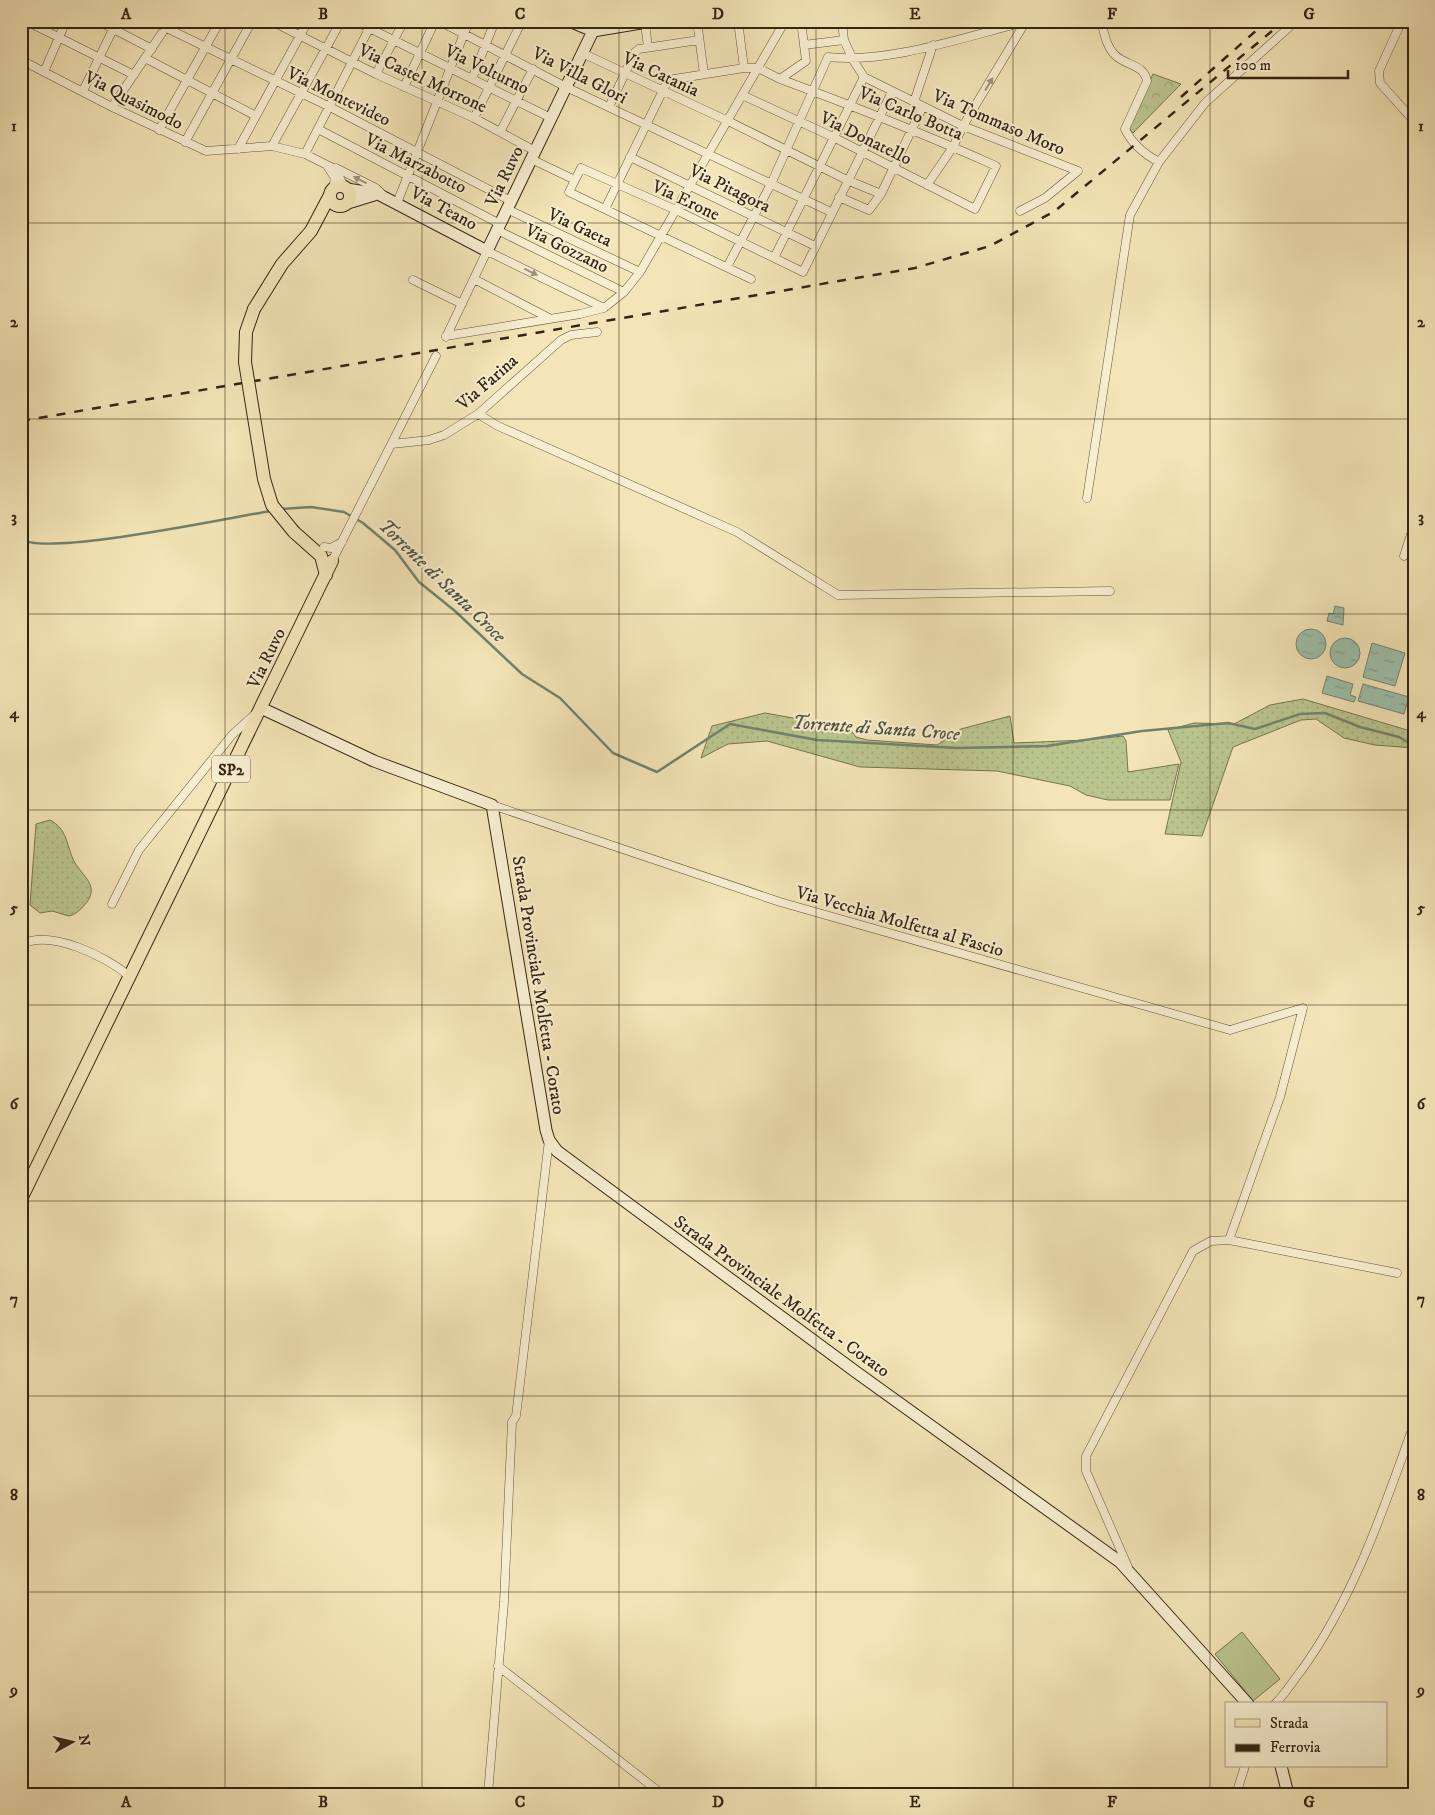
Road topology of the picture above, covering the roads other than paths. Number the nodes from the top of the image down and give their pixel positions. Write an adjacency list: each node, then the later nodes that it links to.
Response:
1 (25, 21): 33 (street); 36 (street)
2 (66, 21): 36 (street)
3 (98, 21): 31 (street)
4 (118, 21): 31 (street)
5 (152, 21): 29 (street, Via Montevideo)
6 (220, 21): 43 (street)
7 (252, 21): 53 (street)
8 (270, 21): 35 (street, Via Castel Morrone)
9 (308, 21): 35 (street)
10 (341, 21): 45 (street)
11 (355, 21): 32 (street, Via Volturno)
12 (373, 21): 32 (street)
13 (404, 21): 37 (street)
14 (437, 21): 34 (street, Via Villa Glori); 47 (street)
15 (469, 21): 34 (street)
16 (495, 21): 40 (street)
17 (522, 21): 49 (street)
18 (569, 21): 30 (street)
19 (697, 21): 38 (street)
20 (738, 21): 57 (street)
21 (785, 21): 58 (street)
22 (801, 21): 42 (street)
23 (842, 21): 39 (street, Via Tommaso Moro)
24 (1027, 21): 41 (street); 96 (street, one-way to 24)
25 (1101, 21): 113 (street)
26 (1296, 21): 113 (street)
27 (1397, 21): 93 (street)
28 (649, 22): 30 (street); 44 (street)
29 (168, 25): 43 (street, Via Montevideo); 46 (street)
30 (595, 26): 48 (street, Via Ruvo)
31 (114, 29): 46 (street); 50 (street)
32 (369, 29): 37 (street, Via Volturno); 55 (street)
33 (21, 32)
34 (464, 33): 40 (street, Via Villa Glori); 56 (street)
35 (300, 36): 45 (street, Via Castel Morrone); 69 (street)
36 (59, 38): 50 (street); 60 (street)
37 (394, 40): 47 (street, Via Volturno); 62 (street)
38 (700, 40): 44 (street); 63 (street)
39 (844, 40): 42 (street); 54 (street, Via Tommaso Moro)
40 (486, 44): 49 (street, Via Villa Glori); 67 (street)
41 (933, 45): 54 (street); 82 (street)
42 (804, 46): 68 (street)
43 (206, 47): 53 (street, Via Montevideo); 66 (street)
44 (648, 47): 61 (street)
45 (326, 48): 55 (street, Via Castel Morrone); 78 (street)
46 (152, 49): 51 (street)
47 (420, 53): 56 (street, Via Volturno); 70 (street)
48 (582, 53): 61 (street, Via Catania); 72 (street, Via Ruvo)
49 (506, 55): 59 (street, Via Villa Glori); 71 (street)
50 (99, 58): 64 (street); 73 (street)
51 (146, 58): 64 (street); 66 (street)
52 (21, 60): 60 (street, Via Quasimodo)
53 (231, 60): 69 (street, Via Montevideo); 75 (street)
54 (853, 60): 65 (street, Via Tommaso Moro); 76 (street)
55 (352, 62): 62 (street, Via Castel Morrone); 86 (street)
56 (451, 68): 67 (street, Via Volturno); 81 (street)
57 (744, 68): 58 (street); 63 (street)
58 (758, 68): 68 (street, Via Carlo Botta); 79 (street)
59 (533, 69): 72 (street, Via Villa Glori); 80 (street)
60 (44, 72): 73 (street, Via Quasimodo)
61 (625, 73): 74 (street, Via Catania); 87 (street)
62 (376, 74): 70 (street, Via Castel Morrone)
63 (704, 74): 74 (street)
64 (134, 75): 85 (street)
65 (864, 77): 77 (street, Via Tommaso Moro); 83 (street)
66 (188, 79): 75 (street); 98 (street)
67 (472, 79): 71 (street, Via Volturno)
68 (780, 79): 76 (street, Via Carlo Botta)
69 (275, 81): 78 (street, Via Montevideo); 88 (street)
70 (404, 87): 81 (street, Via Castel Morrone)
71 (489, 87): 80 (street, Via Volturno); 90 (street)
72 (566, 87): 87 (street, Via Villa Glori); 91 (street, Via Ruvo)
73 (83, 91): 85 (street, Via Quasimodo)
74 (662, 91): 92 (street, Via Catania); 95 (street)
75 (213, 92): 88 (street); 102 (street)
76 (814, 92): 83 (street, Via Carlo Botta); 94 (street)
77 (892, 92): 82 (street, Via Tommaso Moro); 89 (street)
78 (301, 93): 86 (street, Via Montevideo); 103 (street)
79 (742, 95): 92 (street); 94 (street, Via Donatello)
80 (516, 100): 91 (street, Via Volturno); 99 (street)
81 (438, 102): 90 (street, Via Castel Morrone); 107 (street)
82 (914, 102): 84 (street, Via Tommaso Moro)
83 (850, 104): 89 (street, Via Carlo Botta); 101 (street)
84 (923, 106): 96 (street, Via Tommaso Moro); 100 (street)
85 (112, 107): 98 (street, Via Quasimodo)
86 (330, 107): 97 (street); 107 (street, Via Montevideo)
87 (610, 107): 95 (street, Via Villa Glori)
88 (256, 116): 105 (street)
89 (877, 117): 100 (street, Via Carlo Botta); 108 (street)
90 (474, 118): 99 (street, Via Castel Morrone)
91 (551, 118): 111 (street, Via Ruvo)
92 (728, 121): 106 (street, Via Catania); 110 (street)
93 (1414, 121)
94 (799, 122): 101 (street, Via Donatello); 106 (street)
95 (646, 124): 110 (street, Via Villa Glori); 112 (street)
96 (963, 126): 104 (street); 135 (street, Via Tommaso Moro)
97 (318, 129): 109 (street); 117 (street, Via Marzabotto)
98 (159, 130): 102 (street, Via Quasimodo)
99 (500, 132): 111 (street, Via Castel Morrone)
100 (912, 132): 104 (street, Via Carlo Botta); 116 (street)
101 (833, 138): 108 (street, Via Donatello); 115 (street)
102 (185, 142): 105 (street, Via Quasimodo)
103 (272, 146): 105 (street, Via Teano); 109 (street, Via Teano)
104 (953, 147): 123 (street); 133 (street, Via Carlo Botta)
105 (238, 149)
106 (786, 151): 115 (street, Via Catania); 120 (street)
107 (418, 152): 117 (street); 131 (street, Via Montevideo)
108 (861, 152): 116 (street, Via Donatello); 119 (street)
109 (305, 154): 114 (street, Via Teano)
110 (709, 154): 120 (street, Via Villa Glori); 122 (street)
111 (533, 155): 118 (street, Via Castel Morrone); 131 (street, Via Ruvo)
112 (630, 157): 121 (street); 122 (street, Via Pitagora)
113 (1159, 162): 159 (street)
114 (329, 165): 124 (street); 124 (street); 126 (street, Via Teano, one-way to 114)
115 (819, 166): 119 (street, Via Catania); 128 (street)
116 (893, 169): 123 (street, Via Donatello); 125 (street)
117 (408, 176): 129 (street); 138 (street, Via Marzabotto)
118 (575, 180): 121 (street, Via Erone); 132 (street)
119 (847, 180): 125 (street, Via Catania); 127 (street)
120 (771, 184): 128 (street, Via Villa Glori); 137 (street)
121 (617, 185): 132 (street); 134 (street, Via Erone)
122 (691, 185): 134 (street); 137 (street, Via Pitagora)
123 (927, 185): 133 (street, Via Donatello)
124 (339, 190): 126 (street, Via Teano); 130 (main road); 130 (main road); 139 (main road)
125 (882, 194): 127 (street)
126 (381, 196): 129 (street, Via Teano); 130 (street)
127 (839, 197): 136 (street)
128 (802, 199): 136 (street, Via Villa Glori); 140 (street)
129 (397, 203): 144 (street, Via Teano)
130 (345, 205): 139 (main road)
131 (509, 205): 138 (street, Via Ruvo); 147 (street, Via Gaeta)
132 (605, 209): 141 (street)
133 (975, 209)
134 (676, 210): 141 (street); 142 (street, Via Erone)
135 (1020, 211)
136 (831, 212): 143 (street)
137 (754, 216): 140 (street, Via Pitagora); 142 (street)
138 (499, 227): 144 (street, Via Ruvo); 151 (street, Via Gozzano)
139 (310, 231): 162 (main road, bridge)
140 (787, 233): 143 (street, Via Pitagora); 145 (street)
141 (661, 236): 146 (street); 147 (street)
142 (741, 242): 145 (street, Via Erone); 146 (street)
143 (815, 246): 145 (street, Via Erone)
144 (487, 251): 149 (street, Via Ruvo); 153 (street, one-way to 153)
145 (774, 258)
146 (727, 267): 148 (street)
147 (640, 272): 151 (street)
148 (751, 278)
149 (474, 279): 152 (street, Via Ruvo); 154 (street)
150 (413, 280): 152 (street)
151 (624, 292): 153 (street)
152 (462, 304): 154 (street, Via Ruvo)
153 (604, 308): 154 (street)
154 (549, 318)
155 (597, 332): 157 (street, Via Farina)
156 (436, 356): 158 (street, Via Ruvo)
157 (478, 414): 158 (street, Via Farina); 164 (street)
158 (392, 444): 161 (street, Via Ruvo)
159 (1087, 498)
160 (1414, 525): 163 (street)
161 (346, 538): 162 (street, Via Ruvo); 162 (street)
162 (326, 555): 165 (main road, Via Ruvo / SP2)
163 (1404, 556)
164 (1110, 591)
165 (261, 708): 166 (street); 167 (street); 169 (main road, Via Ruvo / SP2)
166 (492, 804): 170 (street, Strada Provinciale Molfetta - Corato); 172 (street, Via Vecchia Molfetta al Fascio)
167 (112, 904)
168 (21, 945): 169 (street)
169 (130, 977): 171 (main road, SP2)
170 (548, 1140): 175 (street, Strada Provinciale Molfetta - Corato); 176 (street)
171 (21, 1198)
172 (1230, 1240): 173 (street); 175 (street)
173 (1397, 1274)
174 (1414, 1424): 178 (street)
175 (1130, 1572): 177 (street, Strada Provinciale Molfetta - Corato)
176 (498, 1666): 181 (street); 182 (street)
177 (1246, 1702)
178 (1277, 1702)
179 (1244, 1768): 183 (street)
180 (1282, 1768): 184 (street)
181 (488, 1794)
182 (662, 1794)
183 (1236, 1794)
184 (1288, 1794)

